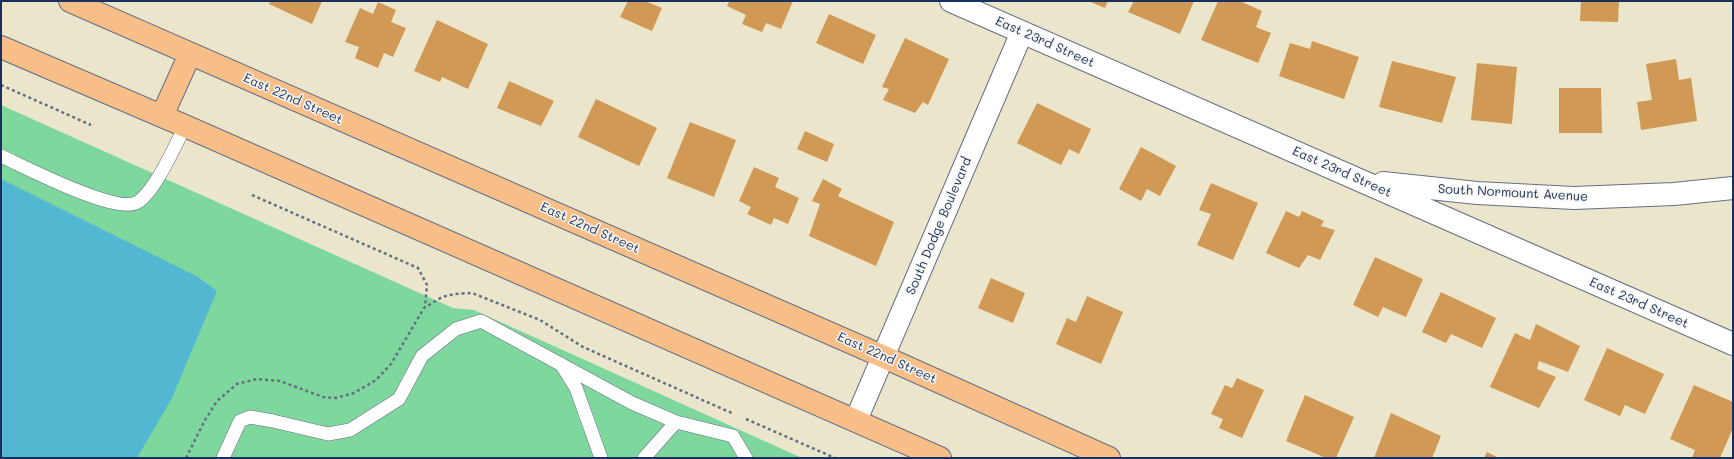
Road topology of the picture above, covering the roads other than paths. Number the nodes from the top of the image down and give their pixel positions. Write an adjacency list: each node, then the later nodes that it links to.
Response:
1 (70, 1): 5 (main road, East 22nd Street)
2 (951, 1): 3 (street, East 23rd Street)
3 (1022, 32): 9 (street, East 23rd Street); 12 (street, South Dodge Boulevard)
4 (1, 47): 6 (main road)
5 (190, 54): 6 (main road); 12 (main road, East 22nd Street)
6 (162, 116): 7 (main road)
7 (185, 126): 8 (lane); 14 (main road)
8 (1, 156)
9 (1365, 182): 10 (street, South Normount Avenue); 11 (street, East 23rd Street)
10 (1733, 188)
11 (1733, 344)
12 (884, 357): 14 (street, South Dodge Boulevard); 21 (main road, East 22nd Street)
13 (561, 364): 15 (lane); 16 (lane); 17 (lane)
14 (856, 420): 20 (main road)
15 (676, 422): 18 (lane); 19 (lane)
16 (223, 458)
17 (601, 458)
18 (644, 458)
19 (746, 458)
20 (940, 458)
21 (1109, 458)

